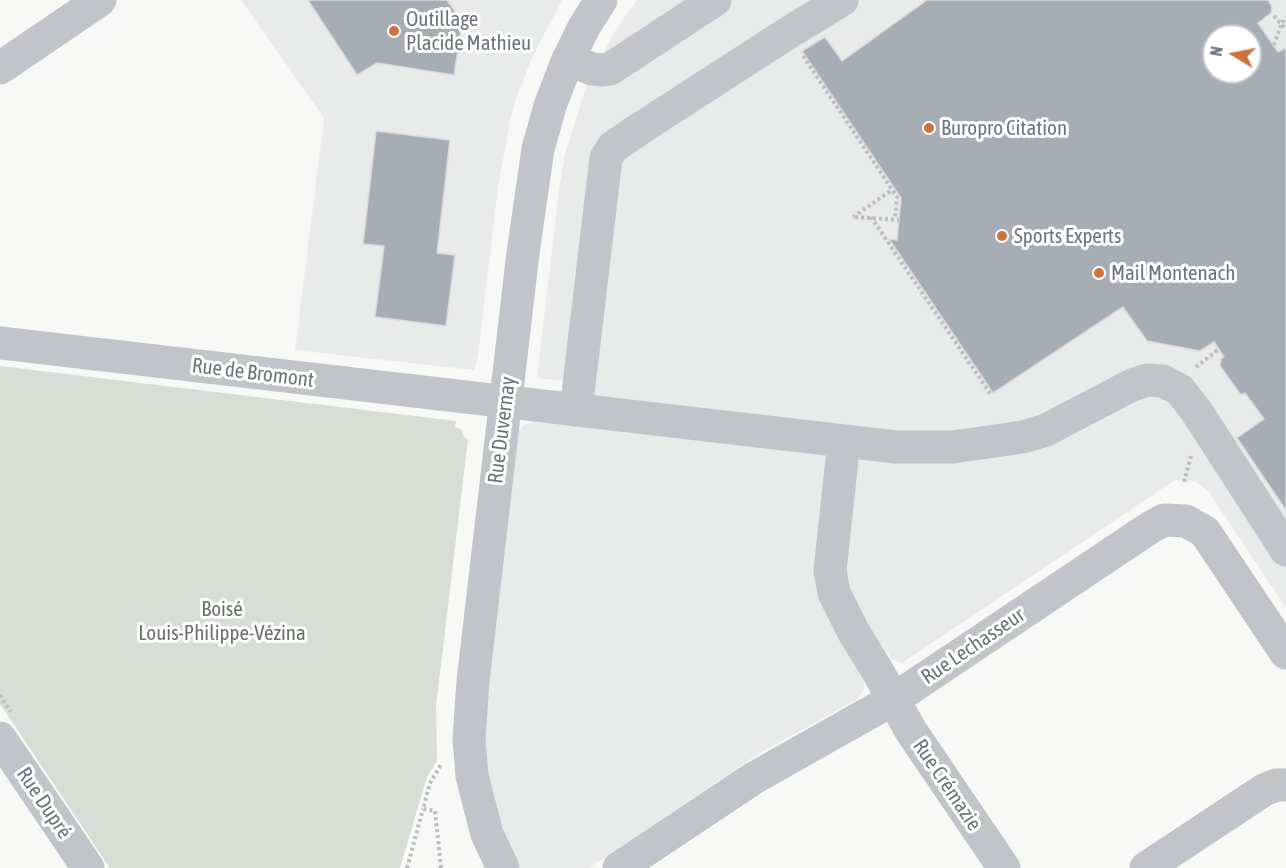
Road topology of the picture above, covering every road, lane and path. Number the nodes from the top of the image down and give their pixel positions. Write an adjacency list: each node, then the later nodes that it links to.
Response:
1 (100, 0): 12 (street)
2 (715, 0): 11 (street)
3 (842, 0): 20 (street)
4 (597, 2): 11 (street, Rue Duvernay)
5 (1274, 16): 7 (path)
6 (1286, 17): 7 (path)
7 (1281, 25): 8 (path); 9 (path)
8 (1286, 29)
9 (1274, 45)
10 (801, 54): 13 (path)
11 (568, 59): 19 (street, Rue Duvernay)
12 (0, 68)
13 (892, 190): 14 (path); 14 (path)
14 (871, 217): 18 (path)
15 (0, 343): 19 (street, Rue de Bromont)
16 (1219, 349): 17 (path)
17 (1193, 369)
18 (991, 395)
19 (505, 403): 20 (street, Rue de Bromont); 35 (street, Rue Duvernay)
20 (576, 410): 21 (street, Rue de Bromont)
21 (844, 441): 24 (street, Rue de Bromont); 26 (street, Rue Crémazie)
22 (1192, 451): 23 (path)
23 (1184, 482)
24 (1286, 550)
25 (1286, 653): 26 (street, Rue Lechasseur)
26 (894, 699): 31 (street, Rue Lechasseur); 36 (street, Rue Crémazie)
27 (0, 738): 32 (street, Rue Dupré)
28 (443, 763): 30 (path)
29 (1286, 785): 37 (street)
30 (423, 809): 33 (path); 34 (path)
31 (634, 864)
32 (88, 868)
33 (406, 868)
34 (441, 868)
35 (503, 868)
36 (1004, 868)
37 (1146, 868)

